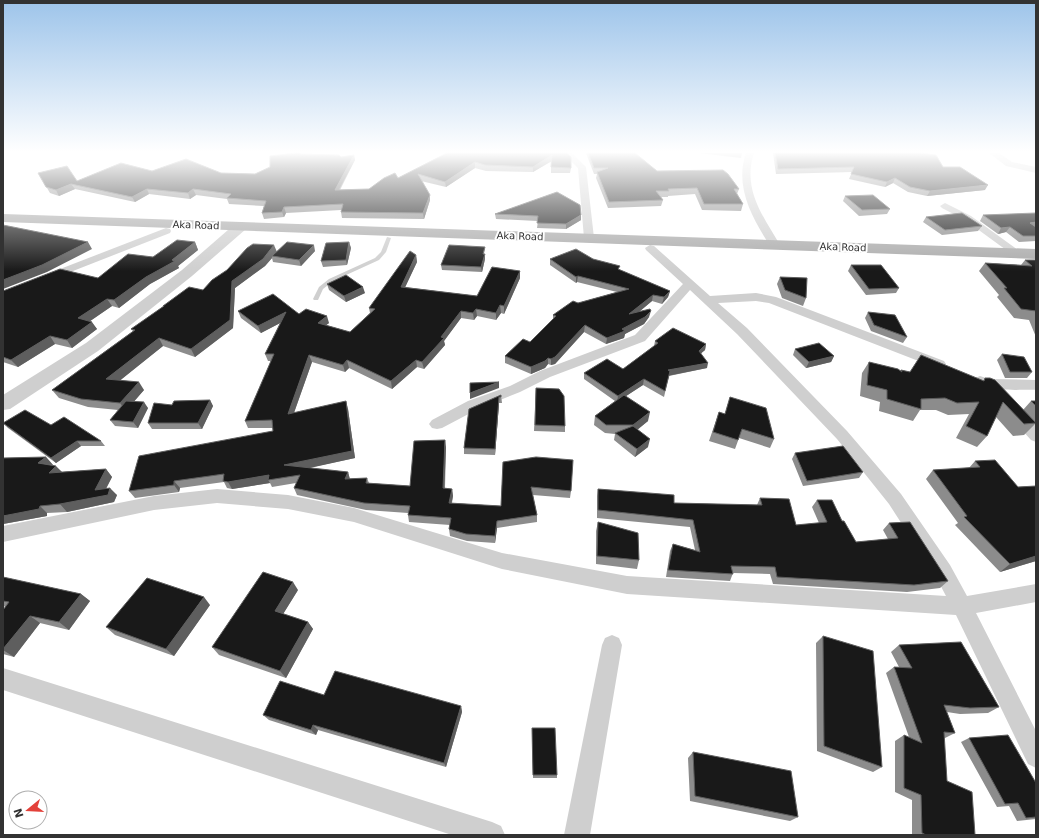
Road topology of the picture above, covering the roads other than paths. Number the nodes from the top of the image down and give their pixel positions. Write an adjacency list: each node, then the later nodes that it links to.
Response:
1 (584, 192): 9 (street)
2 (748, 192): 10 (street)
3 (945, 206): 12 (street)
4 (3, 218): 6 (main road, Aka Road)
5 (3, 225): 7 (main road, Aka Road)
6 (237, 230): 7 (main road, Aka Road); 8 (main road, Aka Road); 9 (main road, Aka Road); 23 (street)
7 (166, 231): 15 (street)
8 (389, 238): 11 (main road, Aka Road); 17 (lane)
9 (589, 238): 10 (main road, Aka Road)
10 (774, 245): 12 (main road, Aka Road)
11 (650, 248): 14 (main road, Aka Road); 16 (street)
12 (1017, 253): 13 (main road, Aka Road)
13 (1036, 254)
14 (1036, 261)
15 (34, 283)
16 (689, 284): 18 (street); 24 (street)
17 (316, 299)
18 (706, 300): 19 (street); 28 (street)
19 (949, 368)
20 (969, 376): 21 (street)
21 (988, 384): 22 (street); 25 (street)
22 (1036, 385)
23 (3, 404)
24 (437, 424)
25 (1036, 436)
26 (3, 534): 28 (street)
27 (1036, 593): 28 (street)
28 (962, 606): 31 (street)
29 (612, 645): 34 (street)
30 (3, 679): 32 (street)
31 (1036, 756)
32 (456, 830): 33 (street)
33 (492, 835)
34 (577, 835)

